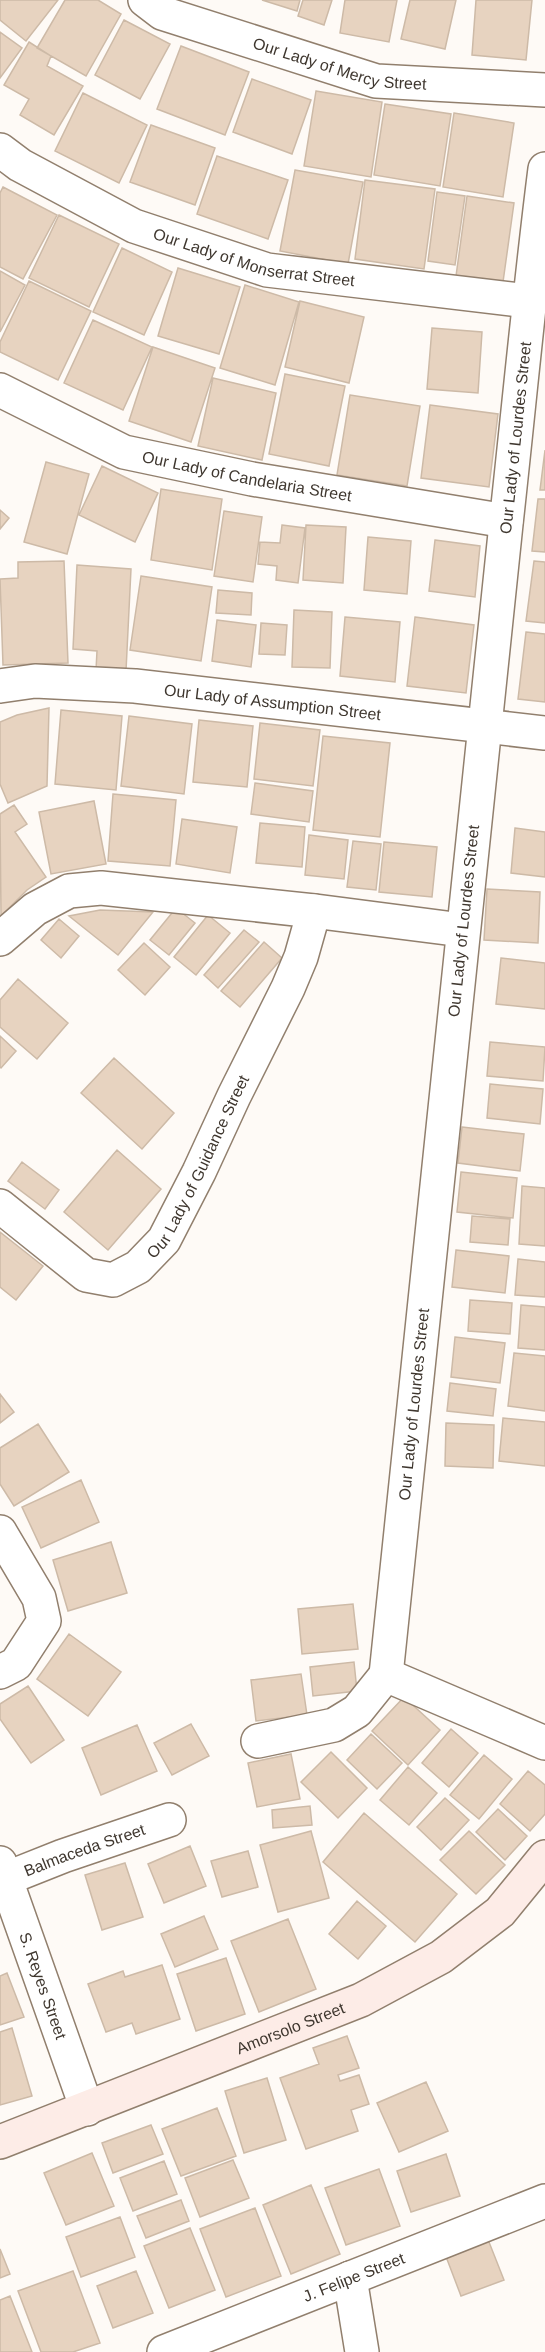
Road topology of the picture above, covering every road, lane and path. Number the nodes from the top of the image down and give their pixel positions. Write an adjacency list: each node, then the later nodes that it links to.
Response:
1 (145, 0): 2 (street, Our Lady of Mercy Street)
2 (545, 90)
3 (0, 150): 5 (street, Our Lady of Monserrat Street)
4 (545, 169): 5 (street, Our Lady of Lourdes Street)
5 (528, 301): 7 (street, Our Lady of Lourdes Street)
6 (0, 390): 7 (street, Our Lady of Candelaria Street)
7 (506, 521): 9 (street, Our Lady of Lourdes Street)
8 (0, 686): 9 (street, Our Lady of Assumption Street)
9 (483, 725): 10 (street, Our Lady of Assumption Street); 12 (street, Our Lady of Lourdes Street)
10 (545, 733)
11 (314, 911): 12 (street); 13 (street); 14 (street, Our Lady of Guidance Street)
12 (462, 930): 17 (street, Our Lady of Lourdes Street)
13 (0, 939)
14 (0, 1206)
15 (0, 1532): 16 (street)
16 (0, 1671)
17 (386, 1675): 18 (street); 19 (street)
18 (258, 1741)
19 (545, 1743)
20 (169, 1820): 22 (street, Balmaceda Street)
21 (545, 1857): 23 (main road, Amorsolo Street)
22 (2, 1874): 23 (street, S. Reyes Street)
23 (87, 2109): 24 (main road, Amorsolo Street)
24 (0, 2142)
25 (545, 2201): 26 (street, J. Felipe Street)
26 (350, 2278): 27 (street, J. Felipe Street); 28 (street)
27 (164, 2352)
28 (362, 2352)

